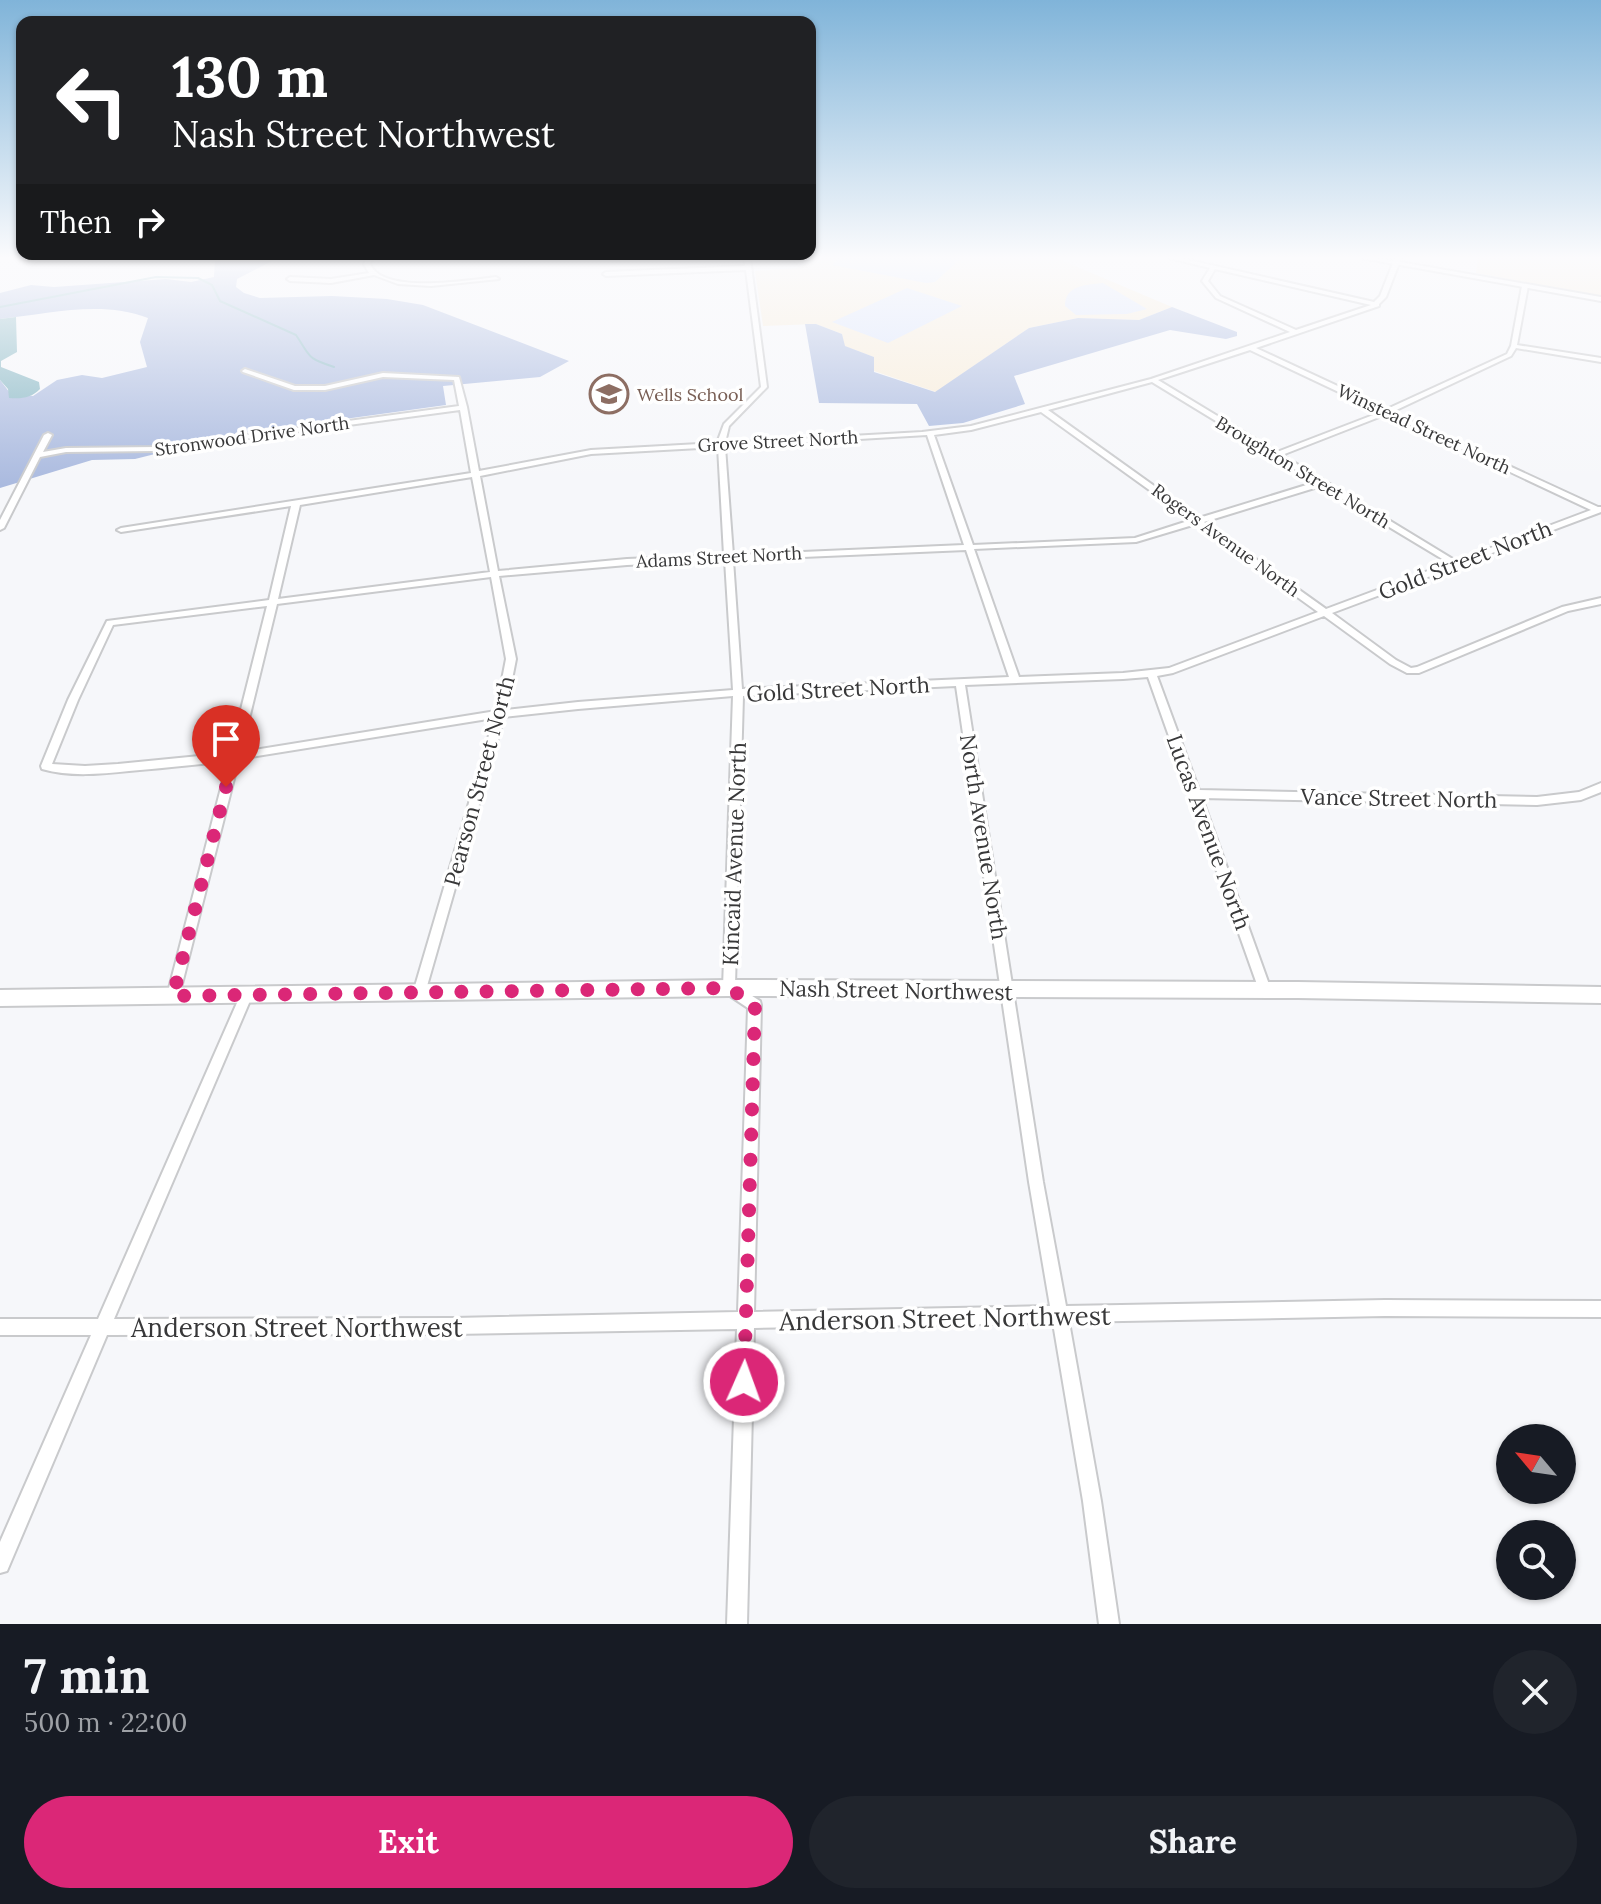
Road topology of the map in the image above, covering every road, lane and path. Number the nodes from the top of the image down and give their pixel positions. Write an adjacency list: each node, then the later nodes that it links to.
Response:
1 (757, 334): 14 (street)
2 (1294, 334): 5 (street, Grove Street North)
3 (1516, 334): 4 (street)
4 (1514, 346): 6 (street); 11 (street)
5 (1251, 348): 8 (street, Grove Street North); 11 (street, Winstead Street North)
6 (1601, 360)
7 (245, 371): 9 (street, Pearson Street North)
8 (1153, 380): 10 (street, Grove Street North); 16 (street, Broughton Street North)
9 (464, 407): 15 (street, Stronwood Drive North); 17 (street, Pearson Street North)
10 (1042, 409): 12 (street, Grove Street North); 21 (street, Rogers Avenue North)
11 (1386, 412): 16 (street); 20 (street, Winstead Street North)
12 (930, 433): 14 (street, Grove Street North); 24 (street)
13 (48, 435): 15 (street)
14 (721, 443): 17 (street, Grove Street North); 25 (street, Kincaid Avenue North)
15 (39, 455): 22 (street)
16 (1276, 455): 18 (street, Broughton Street North)
17 (476, 474): 19 (street, Grove Street North); 27 (street, Pearson Street North)
18 (1322, 483): 21 (street, Adams Street North); 26 (street, Broughton Street North)
19 (296, 503): 23 (street, Grove Street North); 29 (street)
20 (1599, 510): 26 (street, Gold Street North)
21 (1201, 521): 24 (street, Adams Street North); 30 (street, Rogers Avenue North)
22 (0, 528)
23 (121, 530)
24 (970, 549): 25 (street, Adams Street North); 32 (street)
25 (729, 557): 27 (street, Adams Street North); 34 (street, Kincaid Avenue North)
26 (1454, 563): 30 (street, Gold Street North)
27 (494, 574): 29 (street, Adams Street North); 35 (street, Pearson Street North)
28 (1601, 601): 30 (street, Rogers Avenue North)
29 (272, 604): 36 (street); 37 (street, Adams Street North)
30 (1326, 612): 31 (street, Gold Street North)
31 (1152, 674): 32 (street, Gold Street North); 39 (street, Lucas Avenue North)
32 (1015, 680): 33 (street, Gold Street North)
33 (960, 683): 34 (street, Gold Street North); 42 (street, North Avenue North)
34 (738, 695): 35 (street, Gold Street North); 40 (street, Kincaid Avenue North)
35 (500, 714): 36 (street, Gold Street North); 43 (street, Pearson Street North)
36 (233, 757): 37 (street, Gold Street North); 45 (street)
37 (49, 768)
38 (1601, 787): 39 (street, Vance Street North)
39 (1195, 794): 41 (street, Lucas Avenue North)
40 (729, 988): 42 (main road, Nash Street Northwest); 43 (main road, Nash Street Northwest); 50 (street)
41 (1265, 990): 42 (main road, Nash Street Northwest); 44 (main road, Nash Street Northwest)
42 (1009, 991): 49 (street, North Avenue North)
43 (419, 993): 46 (main road, Nash Street Northwest)
44 (1601, 995)
45 (173, 996): 46 (main road, Nash Street Northwest); 47 (main road, Nash Street Northwest)
46 (246, 996): 52 (street)
47 (0, 998)
48 (1601, 1309): 49 (street, Anderson Street Northwest)
49 (1058, 1315): 50 (street, Anderson Street Northwest); 55 (street, North Avenue North)
50 (746, 1321): 52 (street, Anderson Street Northwest); 54 (street)
51 (0, 1327): 52 (street, Anderson Street Northwest)
52 (100, 1327): 53 (street)
53 (0, 1564)
54 (737, 1624)
55 (1109, 1624)

